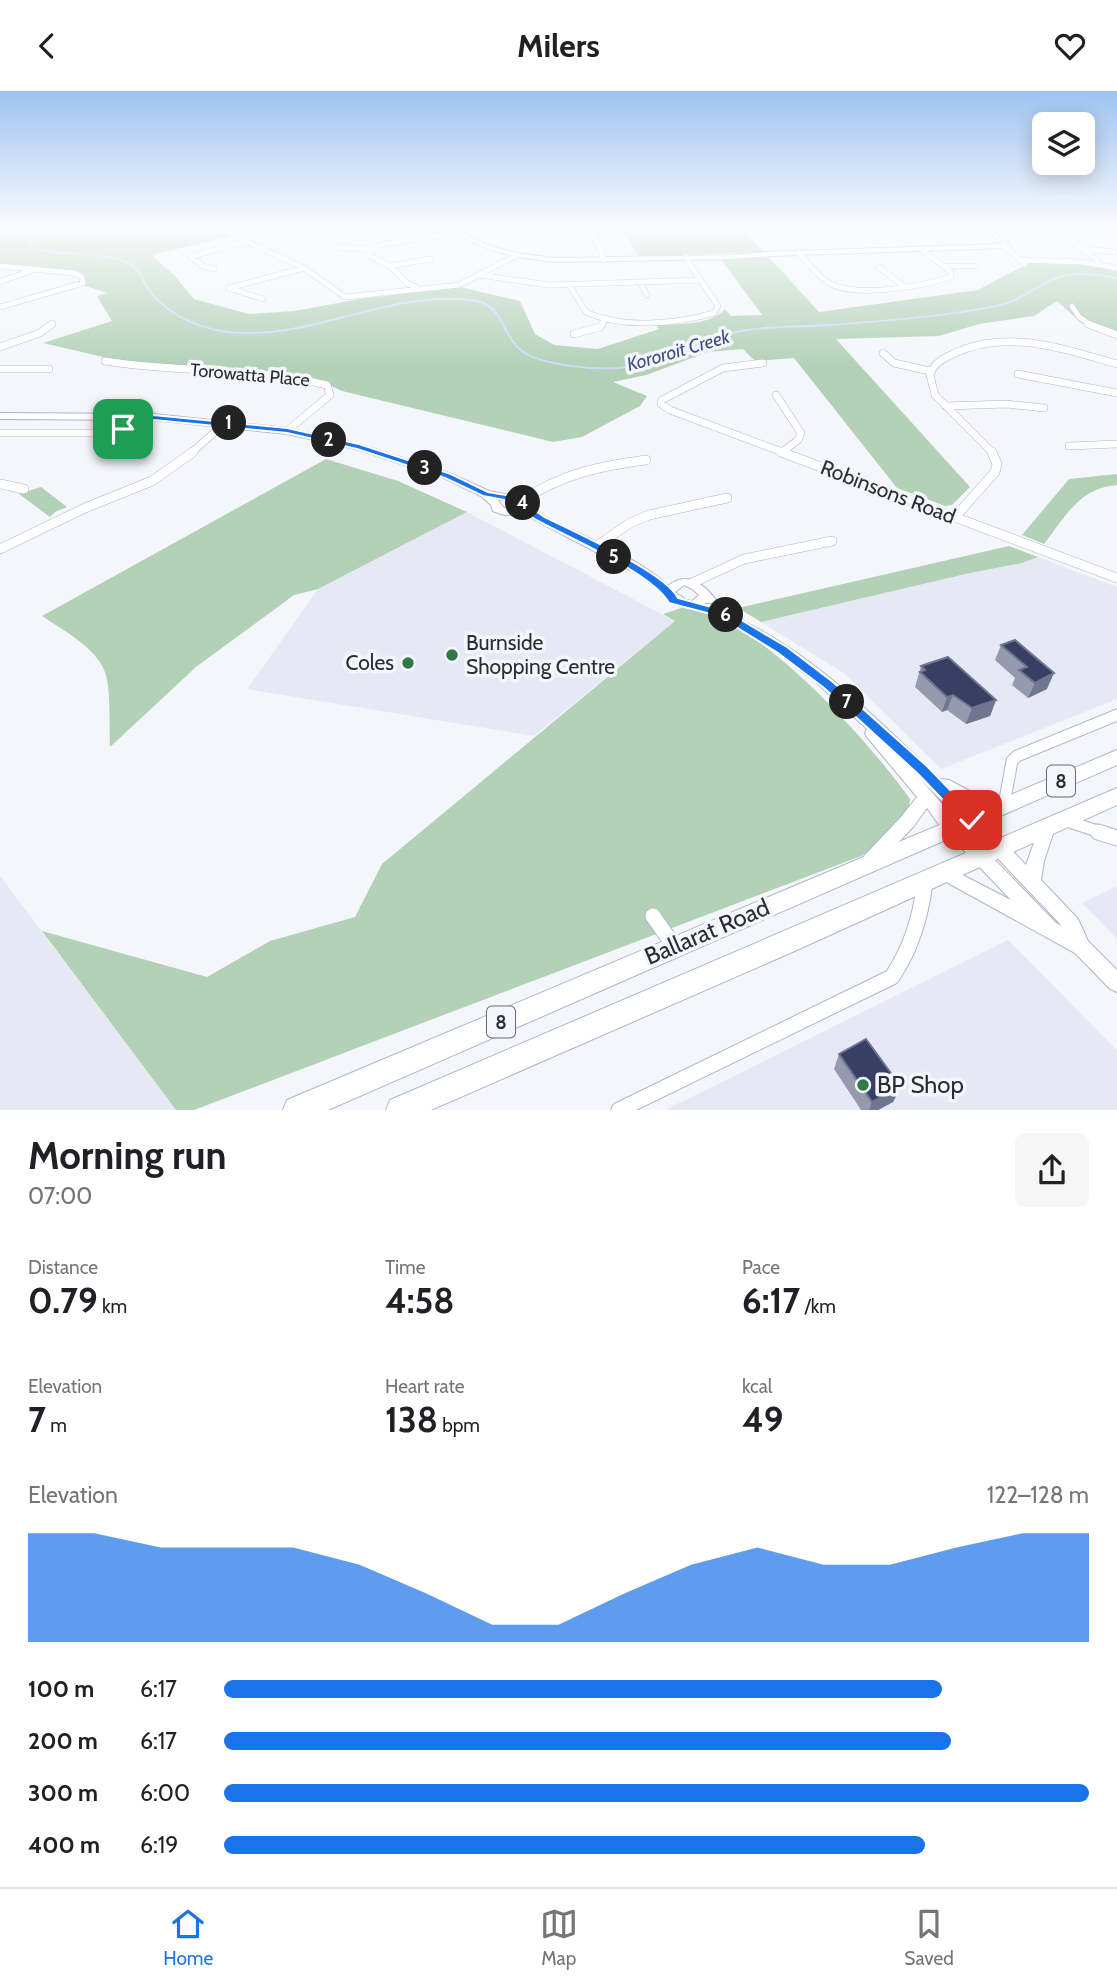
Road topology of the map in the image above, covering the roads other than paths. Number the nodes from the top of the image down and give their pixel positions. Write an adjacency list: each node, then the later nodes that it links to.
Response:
1 (22, 274): 12 (street)
2 (75, 274): 22 (street)
3 (283, 274): 20 (street)
4 (312, 274): 16 (street)
5 (398, 274): 16 (street)
6 (697, 274): 11 (street)
7 (820, 274): 17 (street)
8 (887, 274): 15 (street)
9 (953, 274): 15 (street)
10 (479, 275): 14 (street); 16 (street)
11 (701, 280): 13 (street); 23 (street)
12 (0, 282)
13 (640, 282): 14 (street); 18 (street)
14 (569, 285): 23 (street)
15 (902, 285): 17 (street)
16 (416, 287)
17 (845, 288): 19 (street)
18 (647, 295)
19 (837, 296)
20 (263, 299)
21 (1072, 306): 27 (street)
22 (0, 307)
23 (606, 318): 26 (street)
24 (52, 324): 29 (street)
25 (1031, 331): 28 (street)
26 (574, 334)
27 (1117, 335)
28 (1029, 342): 33 (street); 36 (street)
29 (0, 347)
30 (883, 353): 36 (street)
31 (105, 361): 45 (street, Torowatta Place)
32 (763, 363): 49 (street, Robinsons Road)
33 (1117, 364)
34 (0, 369): 35 (street)
35 (49, 369)
36 (930, 371): 40 (street)
37 (1018, 374): 38 (street)
38 (1117, 393)
39 (776, 395): 49 (street)
40 (946, 406): 41 (street); 55 (street)
41 (1044, 408)
42 (0, 416): 43 (street)
43 (153, 418): 44 (street); 46 (street)
44 (229, 423): 45 (street); 58 (street)
45 (287, 431): 54 (street)
46 (0, 433)
47 (1117, 444): 48 (street)
48 (1069, 446)
49 (782, 452): 55 (street, Robinsons Road)
50 (646, 460): 54 (street)
51 (0, 484): 52 (street)
52 (24, 489)
53 (727, 498): 57 (street)
54 (513, 503): 57 (street)
55 (956, 517): 59 (street, Robinsons Road)
56 (832, 541): 60 (street)
57 (595, 547): 61 (street)
58 (0, 549)
59 (1117, 578)
60 (702, 586): 61 (main road); 62 (street); 63 (street)
61 (674, 587): 62 (street)
62 (691, 605): 63 (street)
63 (722, 613): 64 (street)
64 (858, 712): 67 (street); 68 (street)
65 (1117, 715): 70 (street)
66 (1117, 757): 70 (highway, Ballarat Road / 8)
67 (923, 771): 70 (street); 71 (street)
68 (927, 796): 71 (street); 75 (street)
69 (1117, 796): 72 (highway, Ballarat Road / 8)
70 (1002, 806): 71 (highway, Ballarat Road / 8)
71 (962, 824): 74 (street); 75 (highway, Ballarat Road / 8)
72 (1055, 824): 73 (street); 74 (highway, Ballarat Road / 8); 77 (street)
73 (1117, 838)
74 (990, 853): 76 (highway, Ballarat Road / 8); 77 (street); 79 (main road)
75 (867, 864): 80 (highway, Ballarat Road / 8)
76 (935, 878): 79 (street); 84 (highway, Ballarat Road / 8); 85 (street)
77 (1032, 881): 81 (main road)
78 (653, 916): 80 (street)
79 (1049, 929): 81 (main road)
80 (674, 946): 83 (highway, Ballarat Road / 8)
81 (1081, 947): 82 (street)
82 (1117, 983)
83 (297, 1110)
84 (400, 1110)
85 (619, 1110)

